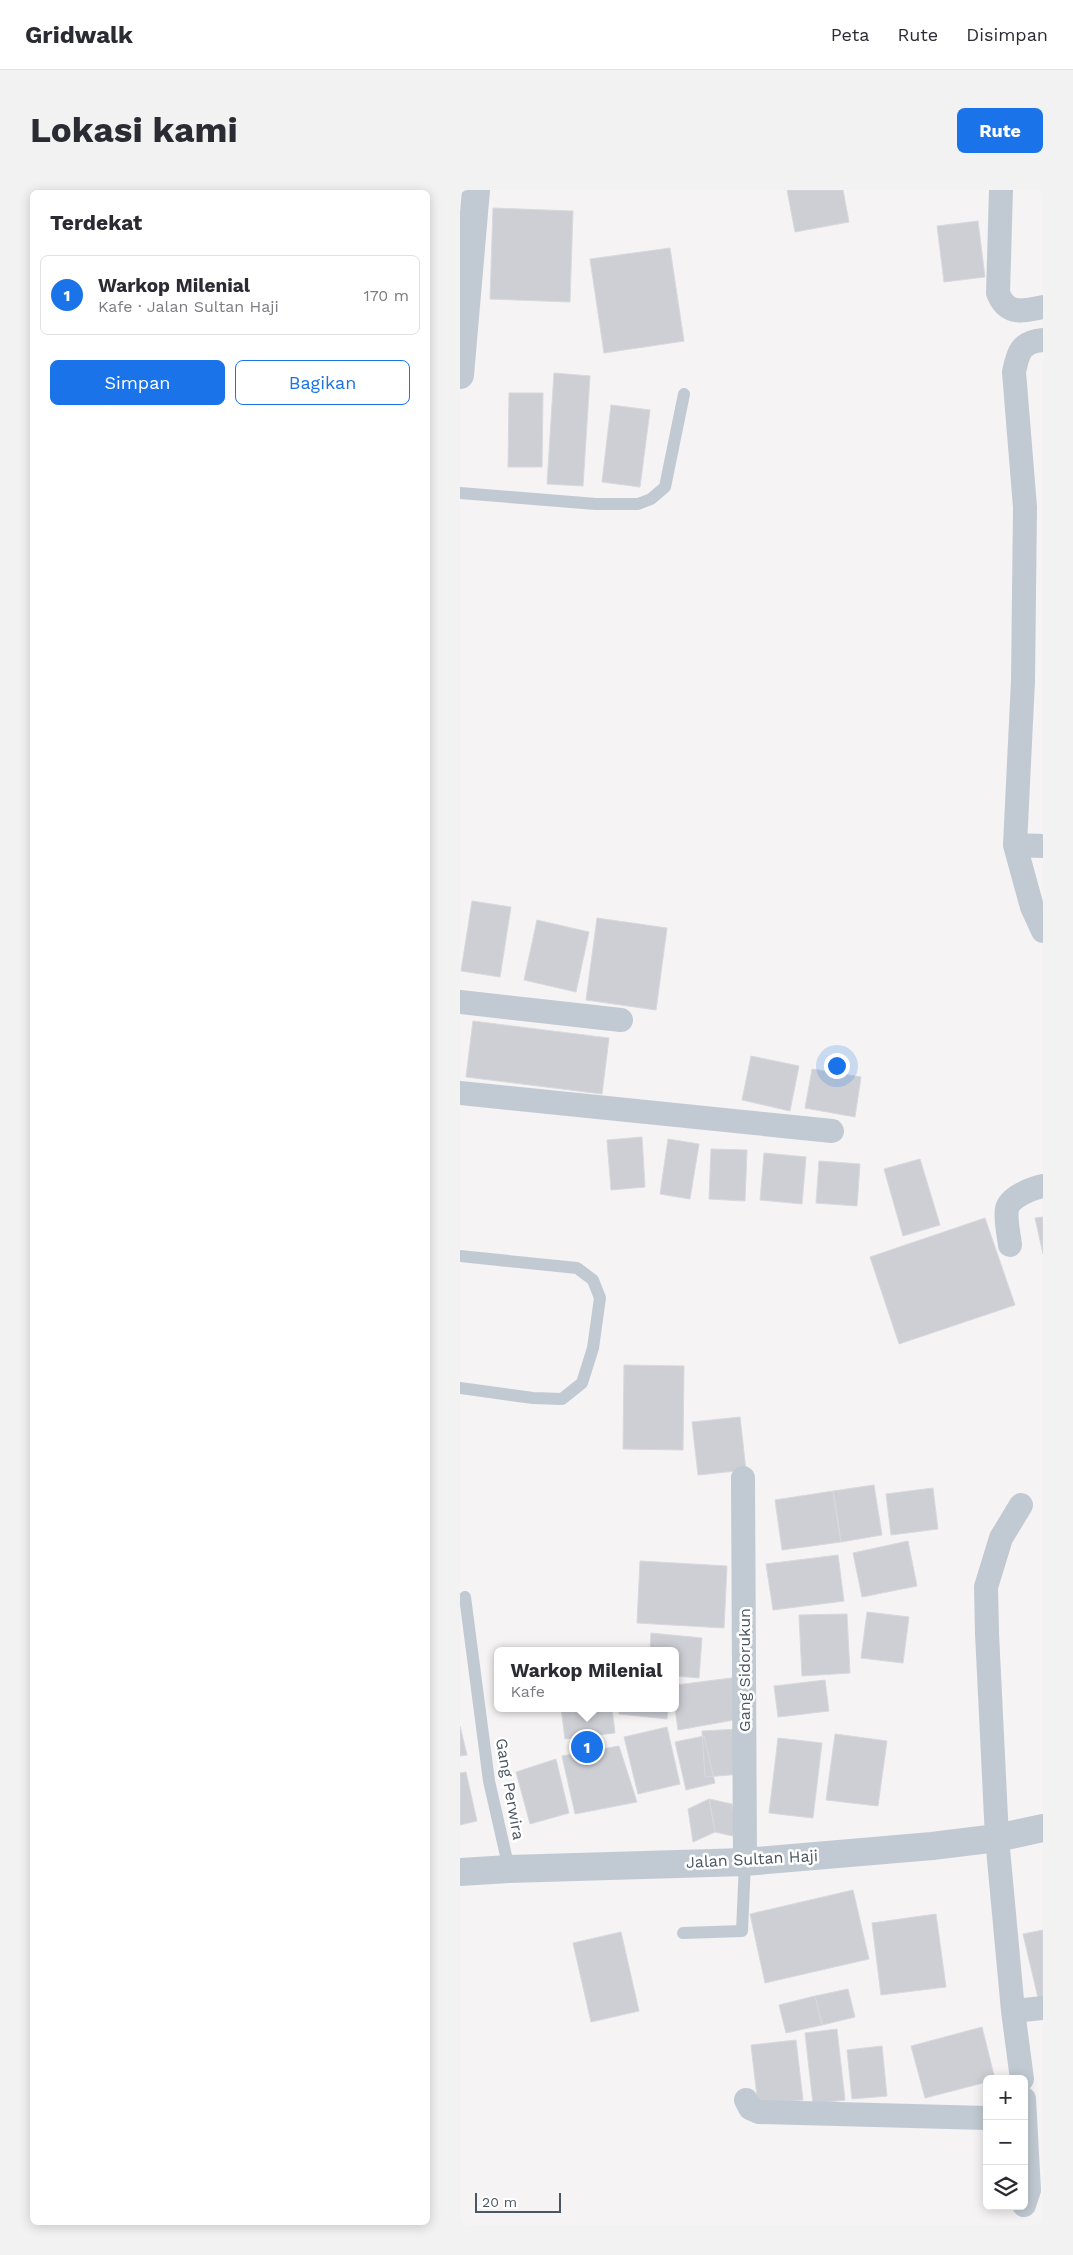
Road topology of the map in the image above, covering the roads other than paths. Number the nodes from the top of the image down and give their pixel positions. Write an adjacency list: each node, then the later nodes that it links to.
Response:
1 (476, 190): 5 (street)
2 (1001, 190): 3 (street)
3 (1043, 307)
4 (1043, 340): 8 (street)
5 (460, 375)
6 (684, 394): 7 (lane)
7 (460, 492)
8 (1034, 507): 9 (street)
9 (1033, 681): 10 (street)
10 (1015, 845): 11 (street); 12 (street)
11 (1043, 846)
12 (1043, 931)
13 (460, 1002): 14 (street)
14 (621, 1020)
15 (460, 1093): 16 (street)
16 (832, 1131)
17 (1043, 1186): 18 (street)
18 (1010, 1245)
19 (460, 1256): 20 (lane)
20 (460, 1388)
21 (743, 1478): 26 (street, Gang Sidorukun)
22 (1021, 1505): 25 (street)
23 (465, 1597): 27 (lane, Gang Perwira)
24 (1043, 1828): 25 (street, Jalan Sultan Haji)
25 (997, 1838): 26 (street, Jalan Sultan Haji); 31 (street)
26 (745, 1862): 27 (street, Jalan Sultan Haji); 29 (lane)
27 (509, 1868): 28 (street, Jalan Sultan Haji)
28 (460, 1872)
29 (683, 1933)
30 (1043, 2008): 31 (street)
31 (1013, 2011): 32 (street)
32 (1021, 2075)
33 (746, 2100): 34 (street)
34 (983, 2118)
35 (1025, 2120): 36 (street)
36 (1030, 2198): 37 (street)
37 (1018, 2225)

